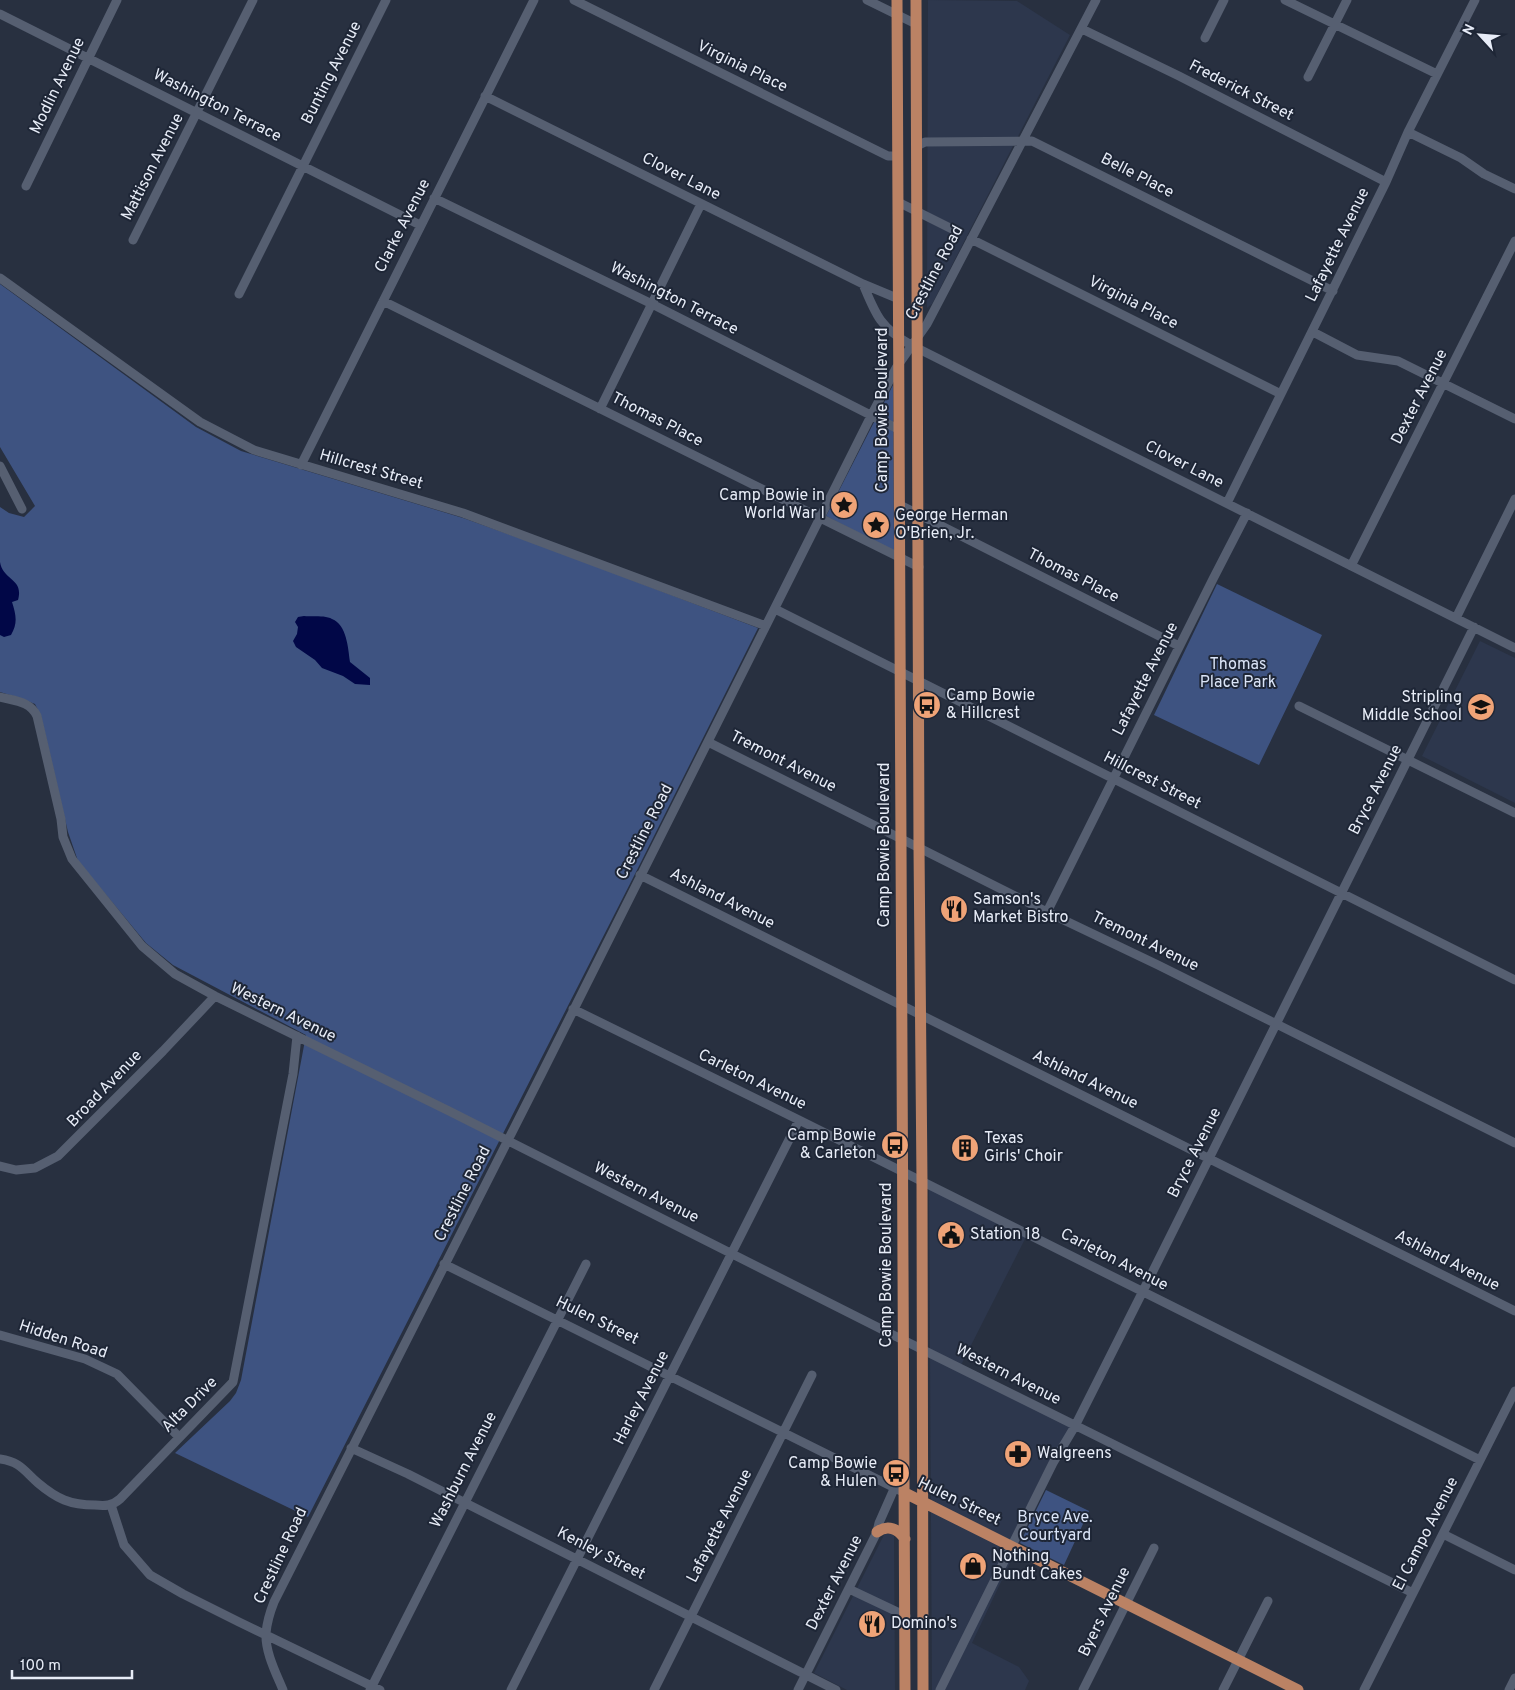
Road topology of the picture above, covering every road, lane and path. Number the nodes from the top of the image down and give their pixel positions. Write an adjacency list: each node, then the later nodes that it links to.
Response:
1 (116, 0): 20 (street, Modlin Avenue)
2 (253, 0): 24 (street, Mattison Avenue)
3 (386, 0): 29 (street, Bunting Avenue)
4 (534, 0): 23 (street, Clarke Avenue)
5 (574, 0): 28 (street, Virginia Place)
6 (867, 0): 15 (street)
7 (897, 0): 15 (main road, Camp Bowie Boulevard)
8 (916, 0): 16 (main road)
9 (1224, 0): 19 (street)
10 (1285, 0): 17 (street)
11 (1347, 0): 17 (street)
12 (1475, 0): 21 (street, Lafayette Avenue)
13 (1093, 3): 18 (street, Crestline Road)
14 (0, 14): 20 (street, Washington Terrace)
15 (897, 15): 16 (street); 28 (main road, Camp Bowie Boulevard)
16 (916, 24): 27 (main road)
17 (1334, 24): 21 (street); 22 (street)
18 (1082, 29): 26 (street, Crestline Road); 30 (street, Frederick Street)
19 (1205, 38)
20 (88, 58): 24 (street, Washington Terrace); 31 (street, Modlin Avenue)
21 (1436, 74): 25 (street, Lafayette Avenue)
22 (1308, 77)
23 (486, 96): 33 (street, Clarke Avenue); 35 (street, Clover Lane)
24 (197, 113): 29 (street, Washington Terrace); 40 (street, Mattison Avenue)
25 (1408, 132): 30 (street, Lafayette Avenue); 32 (street)
26 (1021, 142): 27 (street, Belle Place); 39 (street, Crestline Road); 44 (street, Belle Place)
27 (917, 146): 28 (main road); 36 (main road)
28 (898, 156): 34 (main road, Camp Bowie Boulevard)
29 (302, 166): 37 (street, Washington Terrace); 45 (street, Bunting Avenue)
30 (1386, 182): 44 (street, Lafayette Avenue)
31 (26, 186)
32 (1515, 189)
33 (434, 198): 37 (street, Clarke Avenue); 48 (street, Washington Terrace)
34 (898, 202): 36 (street); 46 (main road, Camp Bowie Boulevard)
35 (701, 204): 43 (street, Clover Lane); 48 (street)
36 (917, 211): 38 (street); 51 (main road)
37 (420, 225): 47 (street, Clarke Avenue)
38 (956, 232)
39 (971, 239): 51 (street, Crestline Road); 54 (street, Virginia Place)
40 (133, 240)
41 (1515, 241): 53 (street, Dexter Avenue)
42 (0, 278): 59 (street, Hillcrest Street)
43 (863, 284): 46 (street, Clover Lane); 50 (street, Clover Lane)
44 (1333, 290): 49 (street, Lafayette Avenue)
45 (239, 294)
46 (899, 299): 50 (main road, Camp Bowie Boulevard)
47 (382, 301): 55 (street, Thomas Place); 59 (street, Clarke Avenue)
48 (652, 304): 55 (street); 56 (street, Washington Terrace)
49 (1313, 332): 53 (street); 54 (street, Lafayette Avenue)
50 (899, 339): 51 (street, Clover Lane); 52 (main road, Camp Bowie Boulevard)
51 (916, 343): 52 (street, Crestline Road); 62 (street, Clover Lane); 66 (main road)
52 (899, 363): 56 (street, Crestline Road); 58 (main road, Camp Bowie Boulevard)
53 (1444, 383): 57 (street); 69 (street, Dexter Avenue)
54 (1281, 394): 62 (street, Lafayette Avenue)
55 (600, 409): 67 (street, Thomas Place)
56 (871, 416): 58 (street, Washington Terrace); 67 (street, Crestline Road)
57 (1515, 419)
58 (898, 430): 63 (main road, Camp Bowie Boulevard)
59 (301, 465): 73 (street, Hillcrest Street)
60 (0, 466): 64 (street)
61 (1515, 500): 72 (street)
62 (1227, 503): 65 (street, Clover Lane)
63 (900, 504): 66 (street, Thomas Place); 68 (main road, Camp Bowie Boulevard)
64 (22, 509)
65 (1247, 513): 69 (street, Clover Lane); 75 (street, Lafayette Avenue)
66 (919, 514): 70 (main road); 75 (street, Thomas Place)
67 (820, 518): 68 (street, Thomas Place); 71 (street, Crestline Road)
68 (900, 558): 70 (street, Thomas Place); 77 (main road, Camp Bowie Boulevard)
69 (1351, 566): 72 (street, Clover Lane)
70 (919, 567): 78 (main road)
71 (775, 609): 73 (street, Crestline Road); 77 (street, Hillcrest Street)
72 (1456, 618): 74 (street, Clover Lane)
73 (766, 626): 81 (street, Crestline Road)
74 (1474, 627): 76 (street, Clover Lane); 82 (street, Bryce Avenue)
75 (1179, 646): 83 (street, Lafayette Avenue)
76 (1515, 648)
77 (900, 671): 78 (street, Hillcrest Street); 85 (main road, Camp Bowie Boulevard)
78 (920, 681): 83 (street, Hillcrest Street); 86 (main road)
79 (0, 697): 91 (street, Western Avenue)
80 (1299, 706): 82 (street)
81 (708, 742): 85 (street, Tremont Avenue); 87 (street, Crestline Road)
82 (1408, 760): 84 (street); 88 (street, Bryce Avenue)
83 (1113, 778): 88 (street, Hillcrest Street); 89 (street, Lafayette Avenue)
84 (1515, 813)
85 (901, 838): 86 (street, Tremont Avenue); 92 (main road, Camp Bowie Boulevard)
86 (919, 848): 89 (street, Tremont Avenue); 94 (main road)
87 (640, 876): 92 (street, Ashland Avenue); 93 (street, Crestline Road)
88 (1341, 893): 90 (street, Hillcrest Street); 95 (street, Bryce Avenue)
89 (1048, 912): 95 (street, Tremont Avenue)
90 (1515, 980)
91 (215, 996): 96 (street, Western Avenue); 101 (street, Broad Avenue)
92 (901, 1006): 94 (street, Ashland Avenue); 102 (main road, Camp Bowie Boulevard)
93 (573, 1009): 97 (street, Carleton Avenue); 98 (street, Crestline Road)
94 (921, 1015): 100 (street, Ashland Avenue); 103 (main road)
95 (1276, 1024): 99 (street, Tremont Avenue); 100 (street, Bryce Avenue)
96 (297, 1036): 98 (street, Western Avenue); 120 (street, Alta Drive)
97 (799, 1120): 102 (street, Carleton Avenue); 106 (street, Harley Avenue)
98 (507, 1141): 106 (street, Western Avenue); 107 (street, Crestline Road)
99 (1515, 1143)
100 (1210, 1158): 109 (street, Bryce Avenue); 110 (street, Ashland Avenue)
101 (0, 1166)
102 (903, 1171): 103 (street, Carleton Avenue); 105 (main road, Camp Bowie Boulevard)
103 (922, 1181): 104 (main road); 109 (street, Carleton Avenue)
104 (922, 1252): 105 (main road); 114 (main road)
105 (903, 1253): 113 (main road, Camp Bowie Boulevard)
106 (732, 1254): 113 (street, Western Avenue); 116 (street, Harley Avenue)
107 (444, 1264): 111 (street, Hulen Street); 121 (street, Crestline Road)
108 (586, 1264): 111 (street, Washburn Avenue)
109 (1143, 1291): 118 (street, Bryce Avenue); 123 (street, Carleton Avenue)
110 (1515, 1311)
111 (557, 1320): 116 (street, Hulen Street); 126 (street, Washburn Avenue)
112 (0, 1335): 120 (street, Hidden Road)
113 (903, 1340): 114 (street, Western Avenue); 124 (main road, Camp Bowie Boulevard)
114 (922, 1348): 118 (street, Western Avenue); 125 (main road)
115 (812, 1375): 119 (street, Lafayette Avenue)
116 (671, 1376): 119 (street, Hulen Street); 133 (street, Harley Avenue)
117 (1515, 1391): 123 (street, El Campo Avenue)
118 (1075, 1426): 131 (street, Bryce Avenue); 136 (street, Western Avenue)
119 (784, 1434): 124 (street, Hulen Street); 139 (street, Lafayette Avenue)
120 (179, 1437): 127 (street, Alta Drive)
121 (351, 1448): 126 (street, Kenley Street); 141 (street, Crestline Road)
122 (0, 1459): 127 (street)
123 (1480, 1460): 129 (street, El Campo Avenue)
124 (899, 1491): 125 (main road, Hulen Street); 128 (street, Dexter Avenue); 130 (main road, Camp Bowie Boulevard)
125 (924, 1502): 131 (main road, Hulen Street); 152 (main road)
126 (465, 1503): 133 (street, Kenley Street); 145 (street, Washburn Avenue)
127 (111, 1505): 141 (street)
128 (877, 1532): 130 (main road); 135 (street, Dexter Avenue)
129 (1443, 1534): 134 (street); 136 (street, El Campo Avenue)
130 (905, 1539): 140 (main road, Camp Bowie Boulevard)
131 (1012, 1546): 138 (main road, Hulen Street); 153 (street, Bryce Avenue)
132 (1154, 1548): 138 (street, Byers Avenue)
133 (578, 1559): 139 (street, Kenley Street); 147 (street, Harley Avenue)
134 (1515, 1570)
135 (849, 1589): 140 (street); 143 (street, Dexter Avenue)
136 (1413, 1593): 157 (street, El Campo Avenue)
137 (1268, 1601): 142 (street)
138 (1125, 1605): 142 (main road, Hulen Street); 154 (street, Byers Avenue)
139 (691, 1616): 143 (street, Kenley Street); 148 (street, Lafayette Avenue)
140 (906, 1616): 151 (main road, Camp Bowie Boulevard)
141 (266, 1635): 145 (street); 146 (street, Crestline Road)
142 (1238, 1660): 155 (street); 156 (main road, Hulen Street)
143 (806, 1674): 149 (street, Dexter Avenue); 150 (street, Kenley Street)
144 (1515, 1678): 158 (street)
145 (374, 1689)
146 (284, 1690)
147 (511, 1690)
148 (654, 1690)
149 (798, 1690)
150 (836, 1690)
151 (905, 1690)
152 (923, 1690)
153 (940, 1690)
154 (1083, 1690)
155 (1223, 1690)
156 (1298, 1690)
157 (1364, 1690)
158 (1509, 1690)

